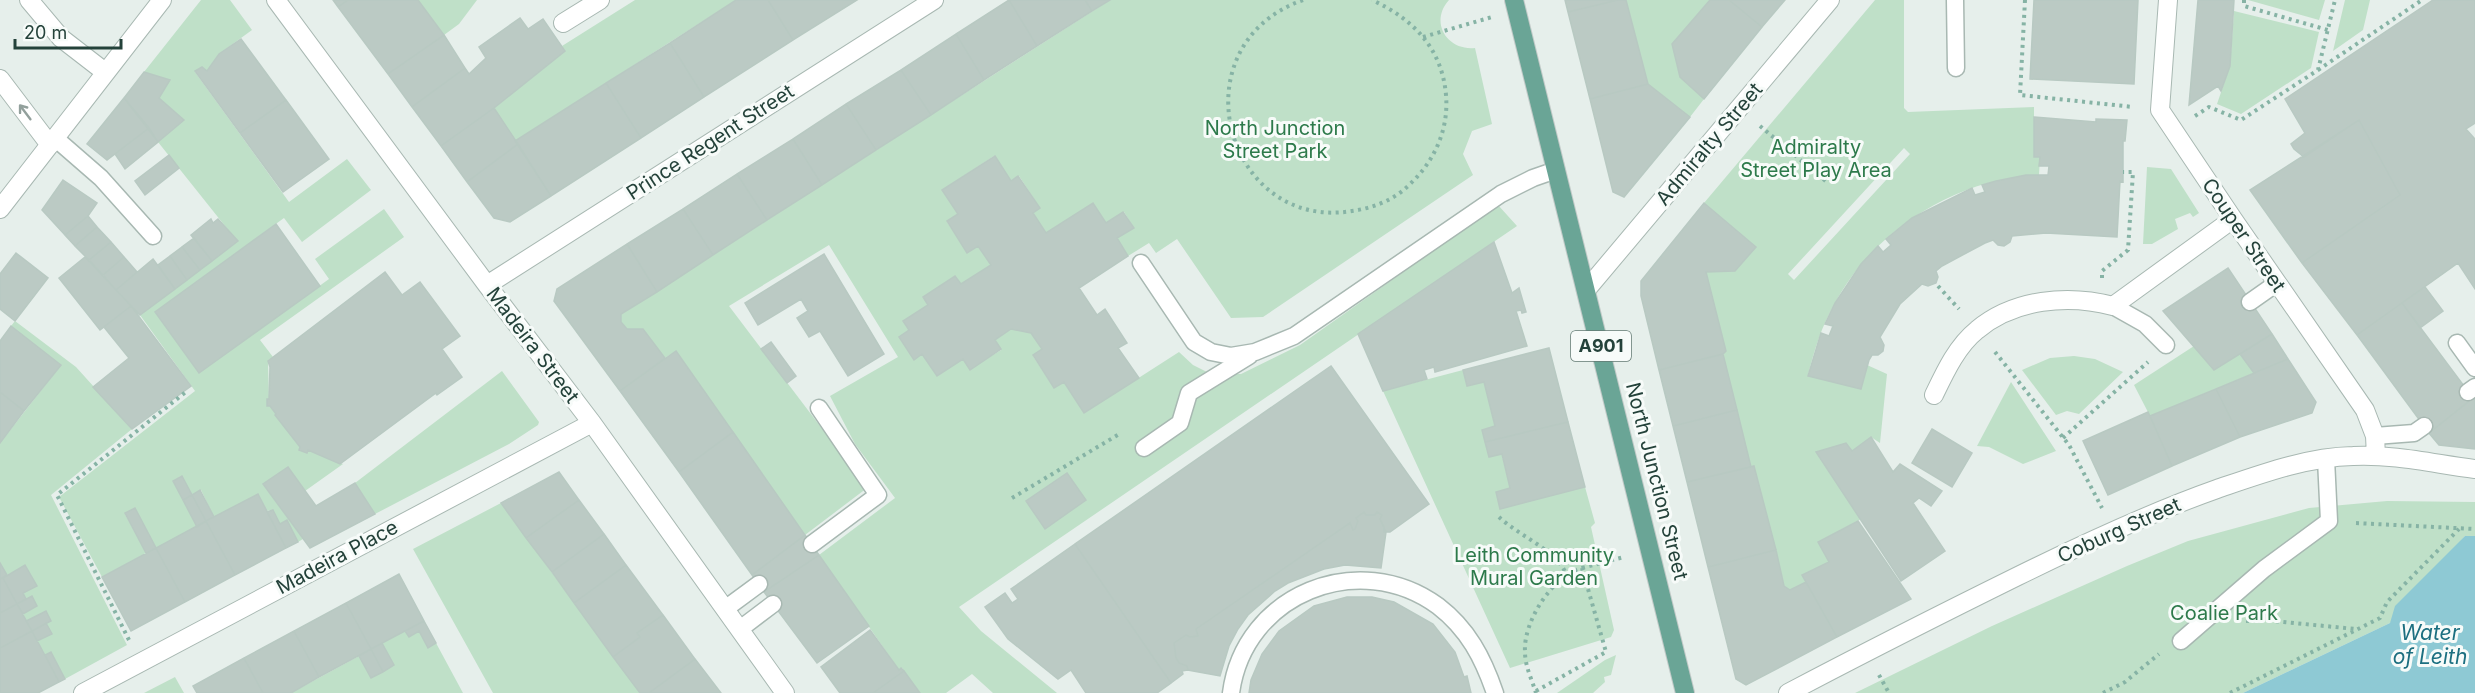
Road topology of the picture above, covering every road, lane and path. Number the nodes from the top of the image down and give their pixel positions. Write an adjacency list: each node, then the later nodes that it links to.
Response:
1 (29, 0): 21 (street)
2 (162, 0): 21 (street)
3 (276, 0): 35 (street, Madeira Street)
4 (600, 0): 16 (street)
5 (934, 0): 35 (street, Prince Regent Street)
6 (1303, 0): 18 (path)
7 (1372, 0): 18 (path)
8 (1830, 0): 23 (street, Admiralty Street)
9 (1955, 0): 19 (lane)
10 (2025, 0): 24 (path)
11 (2168, 0): 24 (street)
12 (2244, 0): 17 (path)
13 (2335, 0): 17 (path)
14 (2422, 0): 20 (path)
15 (1515, 5): 18 (path); 27 (main road, North Junction Street / A901)
16 (563, 23)
17 (2328, 30): 20 (path)
18 (1424, 37)
19 (1956, 68)
20 (2318, 70): 25 (path)
21 (105, 72): 26 (street)
22 (0, 79): 26 (street, one-way to 22)
23 (1738, 109): 29 (path); 37 (street, Admiralty Street)
24 (2160, 110): 31 (street, Couper Street)
25 (2218, 111)
26 (52, 141): 30 (street); 32 (lane)
27 (1556, 170): 37 (main road, North Junction Street / A901); 43 (lane)
28 (2124, 172): 39 (path)
29 (1828, 183)
30 (0, 209)
31 (2233, 219): 34 (street, Couper Street); 39 (street)
32 (153, 236)
33 (1141, 263): 43 (lane)
34 (2277, 283): 38 (lane); 51 (street, Couper Street)
35 (487, 285): 48 (street, Madeira Street)
36 (1938, 286): 40 (path)
37 (1587, 289): 64 (main road, North Junction Street / A901)
38 (2250, 302)
39 (2106, 304): 40 (street); 42 (lane)
40 (1977, 330): 46 (street); 52 (path)
41 (2457, 343): 44 (lane)
42 (2166, 345): 52 (path)
43 (1255, 352): 53 (lane)
44 (2475, 369)
45 (187, 391): 74 (path)
46 (1934, 395)
47 (819, 408): 63 (lane)
48 (592, 423): 69 (street, Madeira Street); 74 (street, Madeira Place)
49 (2424, 426): 51 (lane)
50 (1130, 428): 57 (path)
51 (2375, 436): 54 (street, Couper Street)
52 (2063, 438): 61 (path)
53 (1144, 448)
54 (2376, 456): 55 (street, Coburg Street); 56 (street, Coburg Street)
55 (2325, 459): 59 (lane); 61 (street, Coburg Street)
56 (2475, 469)
57 (1012, 498)
58 (1499, 517): 66 (path)
59 (2328, 521): 60 (path); 73 (lane)
60 (2459, 529): 62 (path); 72 (path)
61 (2114, 530): 81 (street, Coburg Street)
62 (2475, 530)
63 (812, 544)
64 (1650, 550): 65 (path); 80 (main road, North Junction Street / A901)
65 (1582, 568): 66 (path); 75 (path)
66 (1566, 574): 75 (path)
67 (759, 584): 69 (lane)
68 (773, 604): 71 (lane)
69 (725, 609): 71 (street, Madeira Street)
70 (2242, 621): 72 (path)
71 (740, 629): 77 (street, Madeira Street)
72 (2356, 629): 83 (path)
73 (2181, 641): 82 (path)
74 (141, 662): 76 (street, Madeira Place)
75 (1536, 692)
76 (83, 693)
77 (785, 693)
78 (1231, 693): 79 (lane)
79 (1495, 693)
80 (1685, 693)
81 (1788, 693)
82 (2103, 693)
83 (2230, 693)

